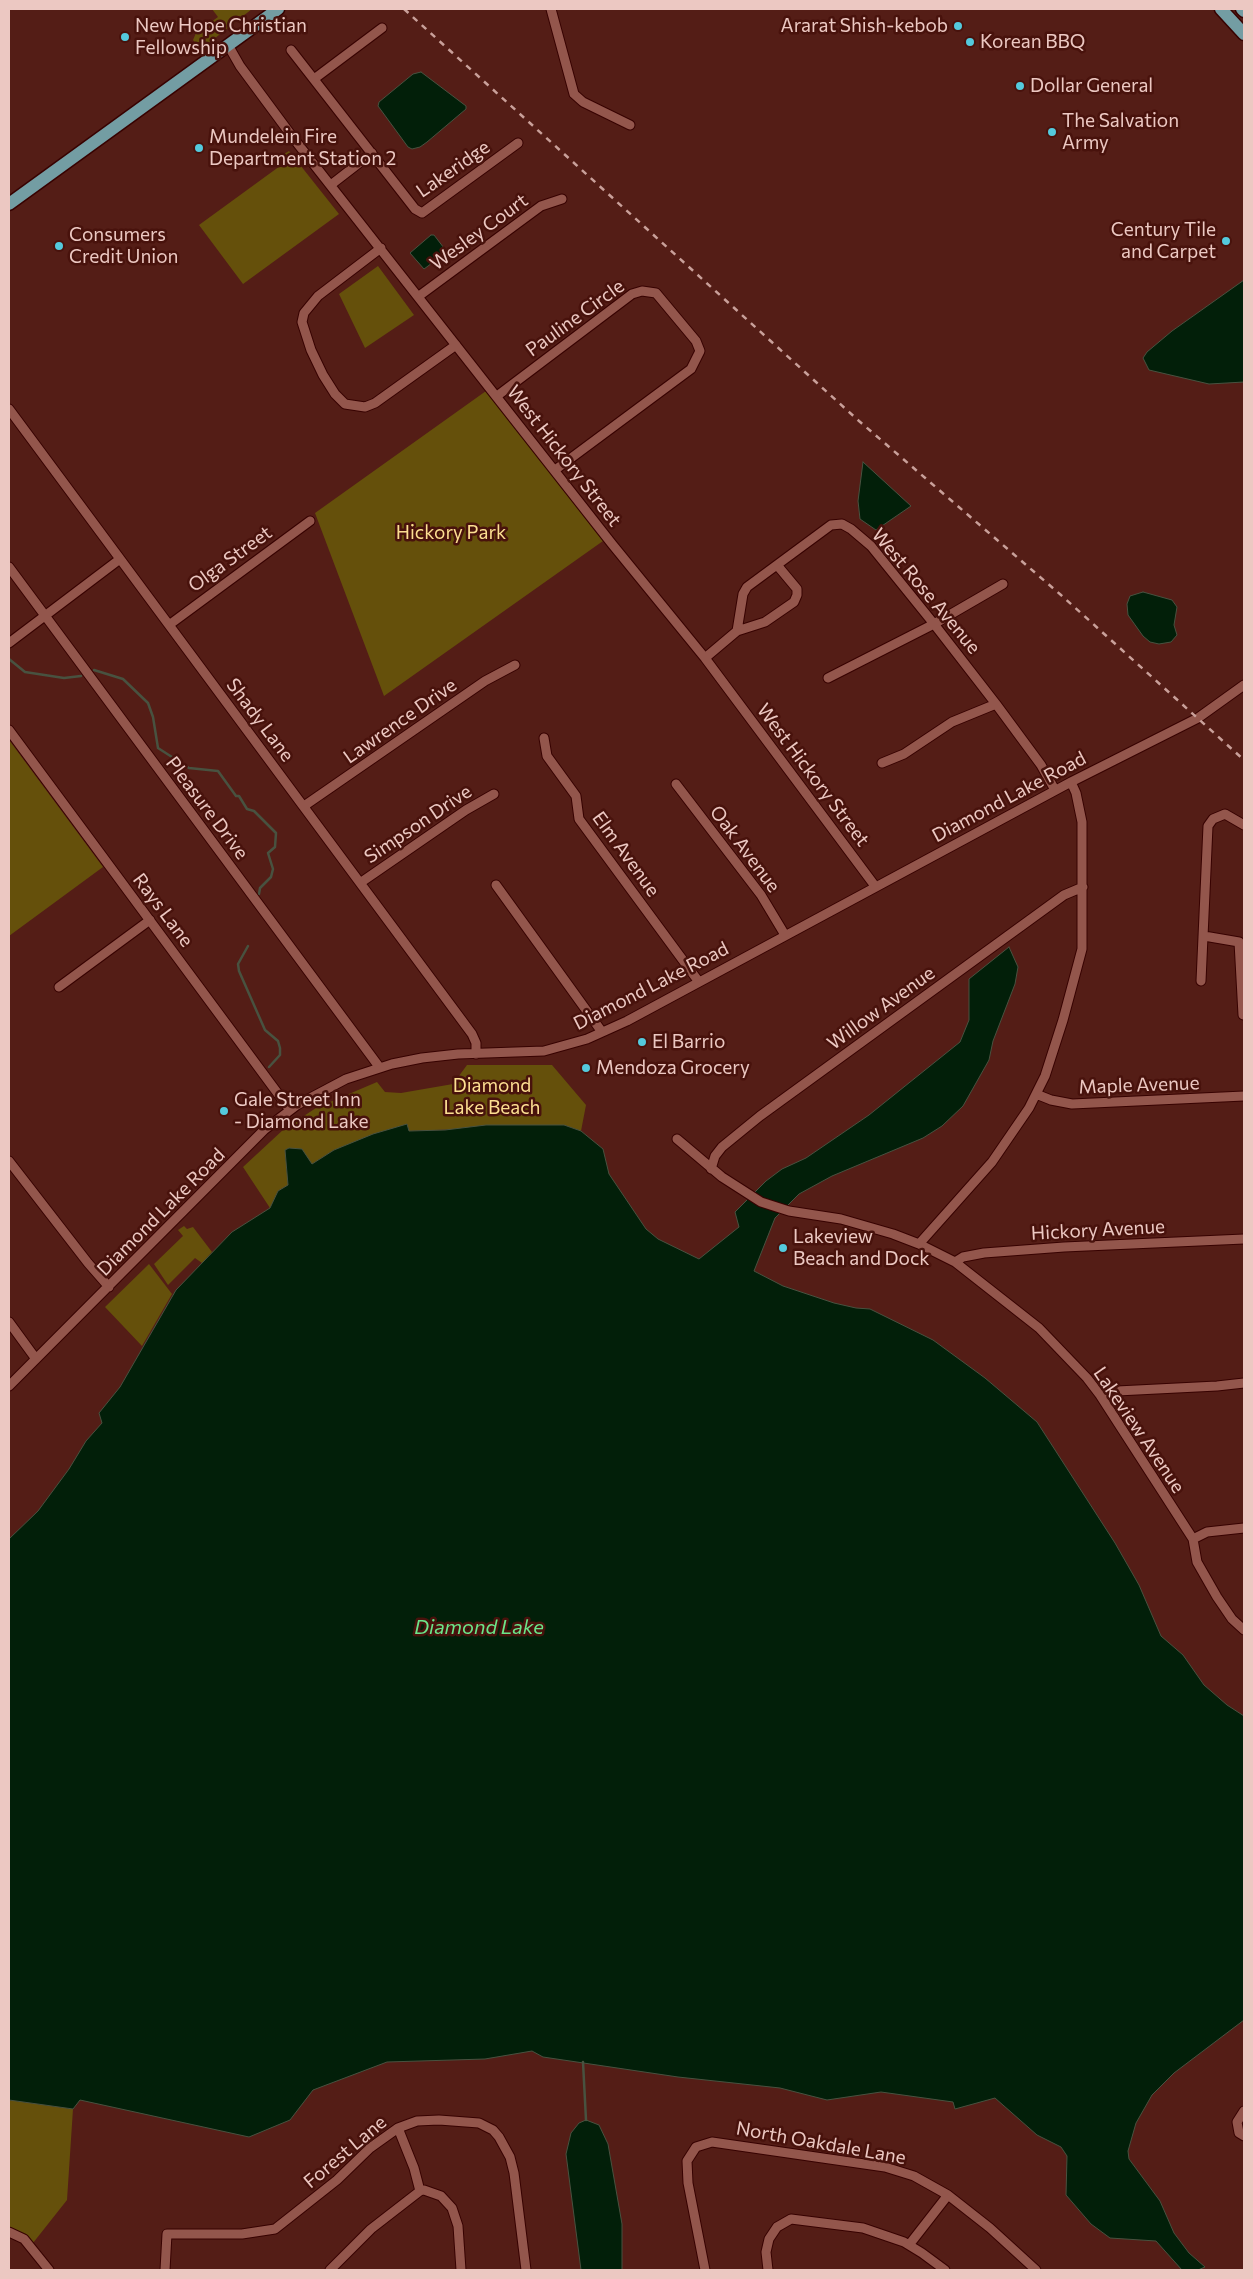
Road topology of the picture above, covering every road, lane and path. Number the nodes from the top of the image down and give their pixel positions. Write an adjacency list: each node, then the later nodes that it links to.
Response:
1 (278, 9): 6 (main road)
2 (551, 9): 9 (street)
3 (1221, 9): 5 (main road)
4 (382, 28): 8 (street)
5 (1244, 34)
6 (228, 45): 12 (street, West Hickory Street); 14 (main road)
7 (291, 50): 8 (street, Lakeridge)
8 (314, 79): 11 (street, Lakeridge)
9 (630, 125)
10 (518, 143): 11 (street, Lakeridge)
11 (372, 153): 12 (street)
12 (332, 184): 15 (street, West Hickory Street)
13 (562, 199): 16 (street, Wesley Court)
14 (9, 204)
15 (381, 248): 16 (street, West Hickory Street); 17 (street)
16 (419, 296): 17 (street, West Hickory Street)
17 (456, 345): 18 (street, West Hickory Street)
18 (497, 396): 20 (street, West Hickory Street); 20 (street, Pauline Circle)
19 (9, 409): 22 (street, Shady Lane)
20 (555, 470): 31 (street, West Hickory Street)
21 (310, 520): 28 (street, Olga Street)
22 (120, 559): 26 (street); 28 (street, Shady Lane)
23 (777, 565): 27 (street, West Rose Avenue); 29 (street, West Rose Avenue); 29 (street)
24 (9, 567): 26 (street, Pleasure Drive)
25 (1003, 584): 27 (street)
26 (44, 616): 30 (street); 59 (street, Pleasure Drive)
27 (934, 624): 33 (street); 35 (street, West Rose Avenue)
28 (168, 625): 43 (street, Shady Lane)
29 (737, 631): 31 (street)
30 (9, 643)
31 (705, 658): 47 (street, West Hickory Street)
32 (515, 665): 43 (street, Lawrence Drive)
33 (828, 678)
34 (1244, 685): 39 (street, Diamond Lake Road)
35 (996, 704): 38 (street); 41 (street, West Rose Avenue)
36 (9, 730): 49 (street, Rays Lane)
37 (544, 738): 54 (street, Elm Avenue)
38 (882, 763)
39 (1071, 782): 41 (street, Diamond Lake Road); 48 (street)
40 (676, 784): 50 (street, Oak Avenue)
41 (1055, 790): 47 (street, Diamond Lake Road)
42 (494, 794): 45 (street, Simpson Drive)
43 (304, 806): 45 (street, Shady Lane)
44 (1244, 825): 51 (street)
45 (360, 883): 58 (street, Shady Lane)
46 (496, 885): 57 (street)
47 (875, 886): 50 (street, Diamond Lake Road)
48 (1083, 887): 60 (street); 65 (street, Willow Avenue)
49 (150, 920): 55 (street); 62 (street, Rays Lane)
50 (786, 935): 54 (street, Diamond Lake Road)
51 (1204, 936): 52 (street); 53 (street)
52 (1242, 942): 56 (street)
53 (1201, 980)
54 (699, 982): 57 (street, Diamond Lake Road)
55 (59, 987)
56 (1243, 1015)
57 (602, 1032): 58 (street, Diamond Lake Road)
58 (476, 1054): 59 (street, Diamond Lake Road)
59 (380, 1068): 62 (street, Diamond Lake Road)
60 (1036, 1094): 61 (street, Maple Avenue); 67 (street)
61 (1244, 1096)
62 (290, 1110): 69 (street, Diamond Lake Road)
63 (676, 1140): 65 (street, Lakeview Avenue)
64 (9, 1161): 69 (street)
65 (711, 1168): 67 (street, Lakeview Avenue)
66 (1244, 1239): 68 (street, Hickory Avenue)
67 (920, 1244): 68 (street, Lakeview Avenue)
68 (955, 1262): 74 (street, Lakeview Avenue)
69 (109, 1287): 71 (street, Diamond Lake Road)
70 (9, 1322): 71 (street)
71 (36, 1359): 73 (street, Diamond Lake Road)
72 (1244, 1383): 74 (street)
73 (9, 1386)
74 (1100, 1395): 76 (street, Lakeview Avenue)
75 (1244, 1528): 76 (street)
76 (1193, 1539): 77 (street, Lakeview Avenue)
77 (1244, 1630)
78 (1244, 2111): 80 (street)
79 (398, 2128): 81 (street); 87 (street, Forest Lane); 89 (street, Forest Lane)
80 (1244, 2136)
81 (420, 2191): 85 (street); 88 (street)
82 (948, 2195): 84 (street); 90 (street, North Oakdale Lane); 93 (street, North Oakdale Lane)
83 (9, 2232): 86 (street)
84 (909, 2245): 91 (street); 92 (street)
85 (333, 2269)
86 (49, 2270)
87 (165, 2270)
88 (461, 2270)
89 (526, 2270)
90 (705, 2270)
91 (768, 2270)
92 (945, 2270)
93 (1036, 2270)

